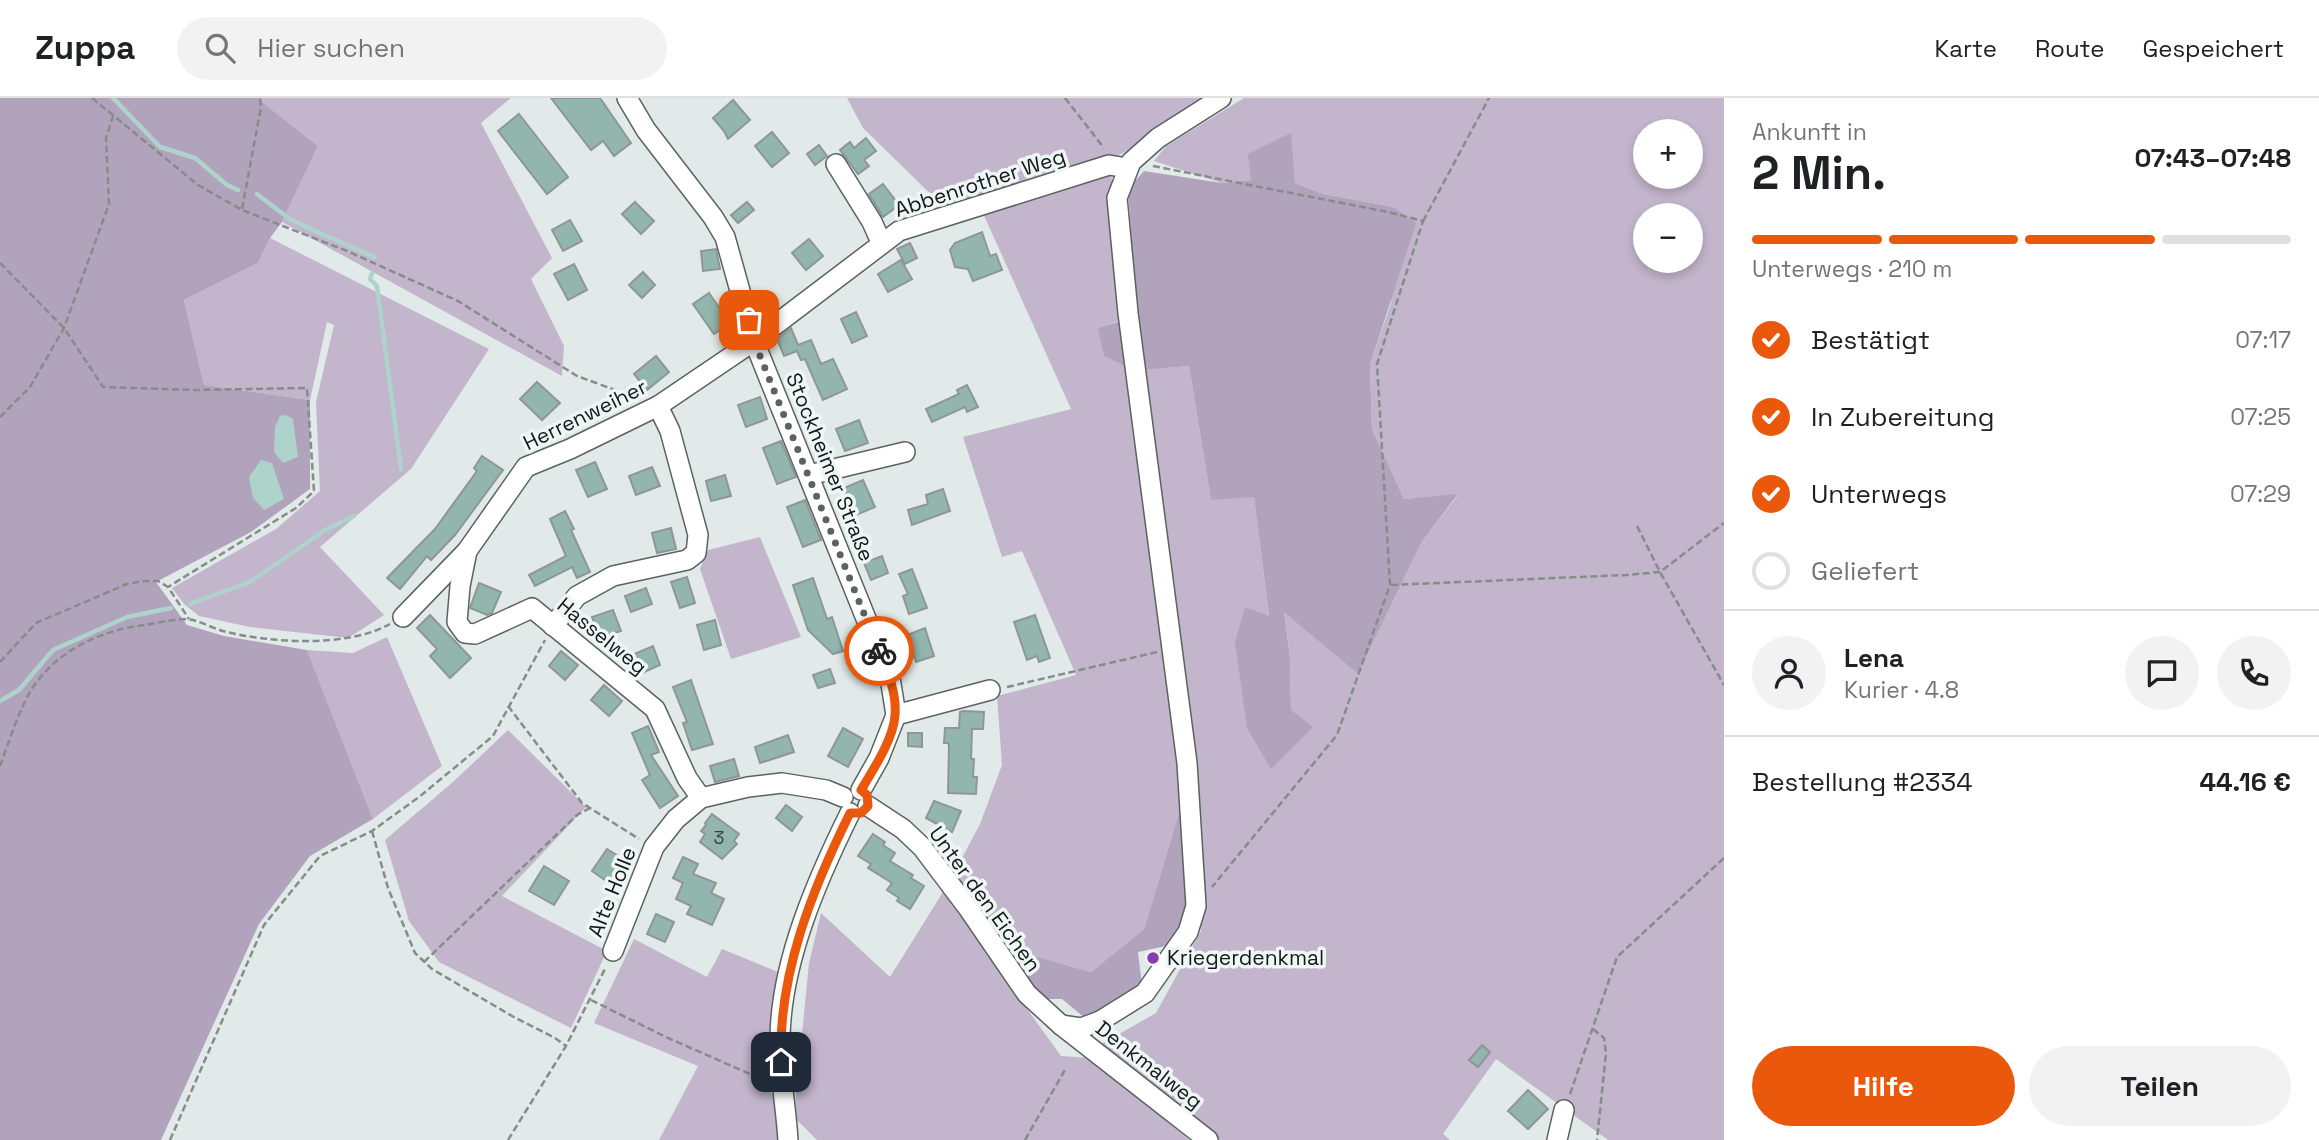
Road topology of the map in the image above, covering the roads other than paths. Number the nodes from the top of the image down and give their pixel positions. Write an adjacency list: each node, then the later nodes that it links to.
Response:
1 (627, 98): 6 (street, Stockheimer Straße)
2 (1221, 98): 4 (street)
3 (835, 164): 5 (street)
4 (1129, 165): 5 (street, Abbenrother Weg); 18 (street)
5 (881, 242): 6 (street, Abbenrother Weg)
6 (754, 341): 7 (street, Herrenweiher); 9 (street, Stockheimer Straße)
7 (658, 406): 10 (street, Herrenweiher); 12 (street)
8 (905, 452): 9 (street)
9 (809, 475): 14 (street, Stockheimer Straße)
10 (467, 551): 11 (street, Herrenweiher); 12 (street, Hasselweg)
11 (403, 617)
12 (553, 626): 15 (street, Hasselweg)
13 (990, 691): 14 (street)
14 (895, 715): 16 (street, Stockheimer Straße)
15 (701, 798): 16 (street, Alte Holle); 17 (street, Alte Holle)
16 (855, 801): 18 (street, Unter den Eichen); 20 (street, Stockheimer Straße)
17 (613, 951)
18 (1062, 1025): 21 (street, Denkmalweg)
19 (1564, 1110): 22 (street)
20 (788, 1140)
21 (1209, 1140)
22 (1557, 1140)

